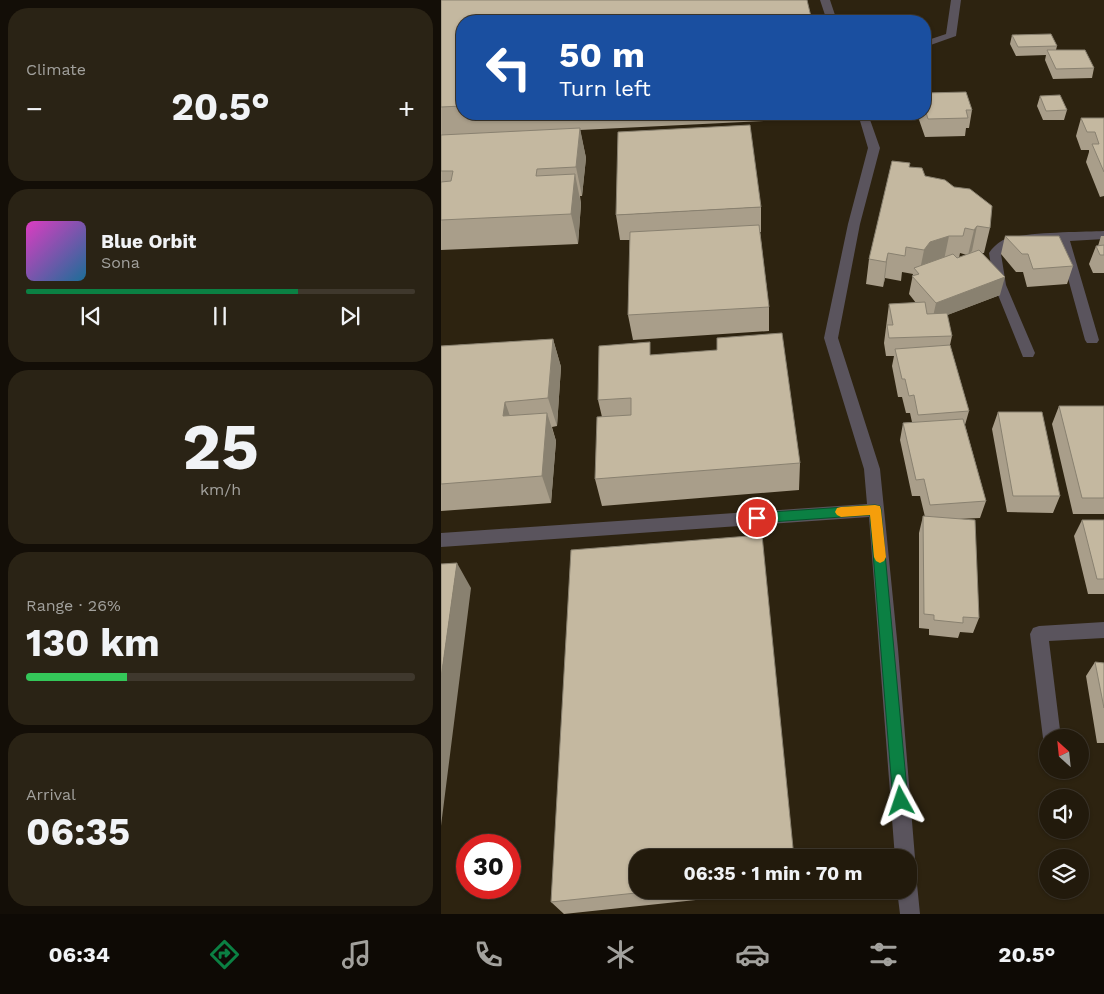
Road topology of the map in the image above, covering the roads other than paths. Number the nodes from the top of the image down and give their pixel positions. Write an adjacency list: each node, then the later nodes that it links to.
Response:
1 (825, 0): 3 (street)
2 (956, 0): 4 (street)
3 (830, 15)
4 (931, 42)
5 (865, 120): 10 (street)
6 (1104, 235): 7 (street)
7 (1063, 237): 8 (street); 9 (street)
8 (1092, 340)
9 (1028, 353)
10 (875, 510): 11 (street); 14 (street)
11 (441, 540)
12 (1104, 630): 13 (street)
13 (1051, 729)
14 (904, 849)
15 (908, 899): 16 (street)
16 (910, 914)

